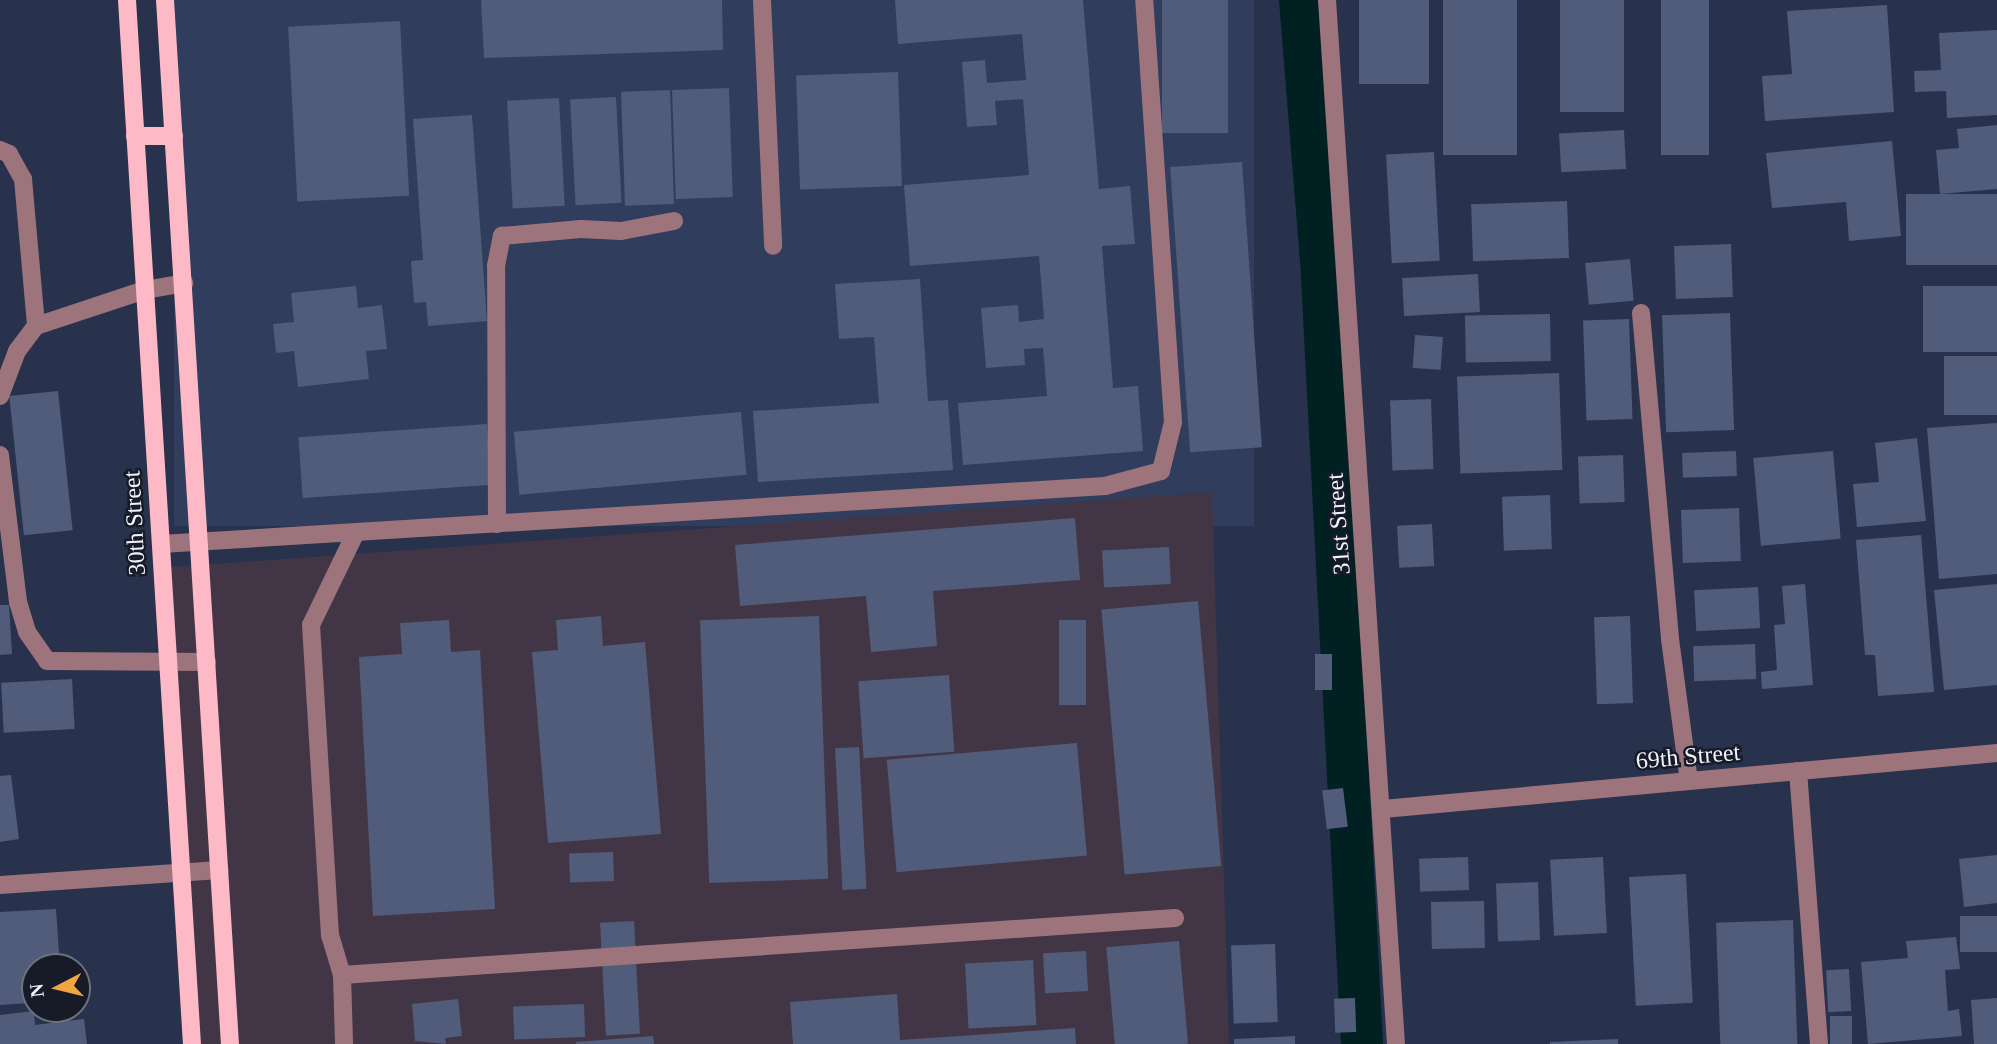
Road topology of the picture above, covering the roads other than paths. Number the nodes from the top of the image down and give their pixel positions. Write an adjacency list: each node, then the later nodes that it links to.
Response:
1 (127, 0): 6 (main road, 30th Street)
2 (165, 0): 7 (main road)
3 (762, 0): 10 (street)
4 (1144, 0): 17 (street)
5 (1328, 0): 26 (street, 31st Street)
6 (135, 136): 7 (main road); 12 (main road, 30th Street)
7 (174, 136): 11 (main road)
8 (0, 150): 14 (street)
9 (674, 221): 17 (street)
10 (773, 246)
11 (184, 283): 12 (street); 19 (main road)
12 (145, 290): 14 (street); 20 (main road, 30th Street)
13 (1641, 313): 25 (street)
14 (36, 326): 15 (street)
15 (0, 396)
16 (0, 455): 21 (street)
17 (497, 524): 18 (street)
18 (355, 534): 19 (street); 31 (street)
19 (200, 542): 20 (street); 22 (main road)
20 (161, 544): 21 (main road, 30th Street)
21 (167, 661): 22 (street); 27 (main road, 30th Street)
22 (207, 662): 28 (main road)
23 (1997, 753): 24 (street, 69th Street)
24 (1798, 771): 25 (street, 69th Street); 36 (street)
25 (1689, 781): 26 (street, 69th Street)
26 (1383, 809): 35 (street, 31st Street)
27 (180, 870): 28 (street); 29 (street); 32 (main road, 30th Street)
28 (219, 870): 33 (main road)
29 (0, 885)
30 (1175, 918): 31 (street)
31 (342, 975): 34 (street)
32 (192, 1044)
33 (230, 1044)
34 (344, 1044)
35 (1396, 1044)
36 (1819, 1044)

